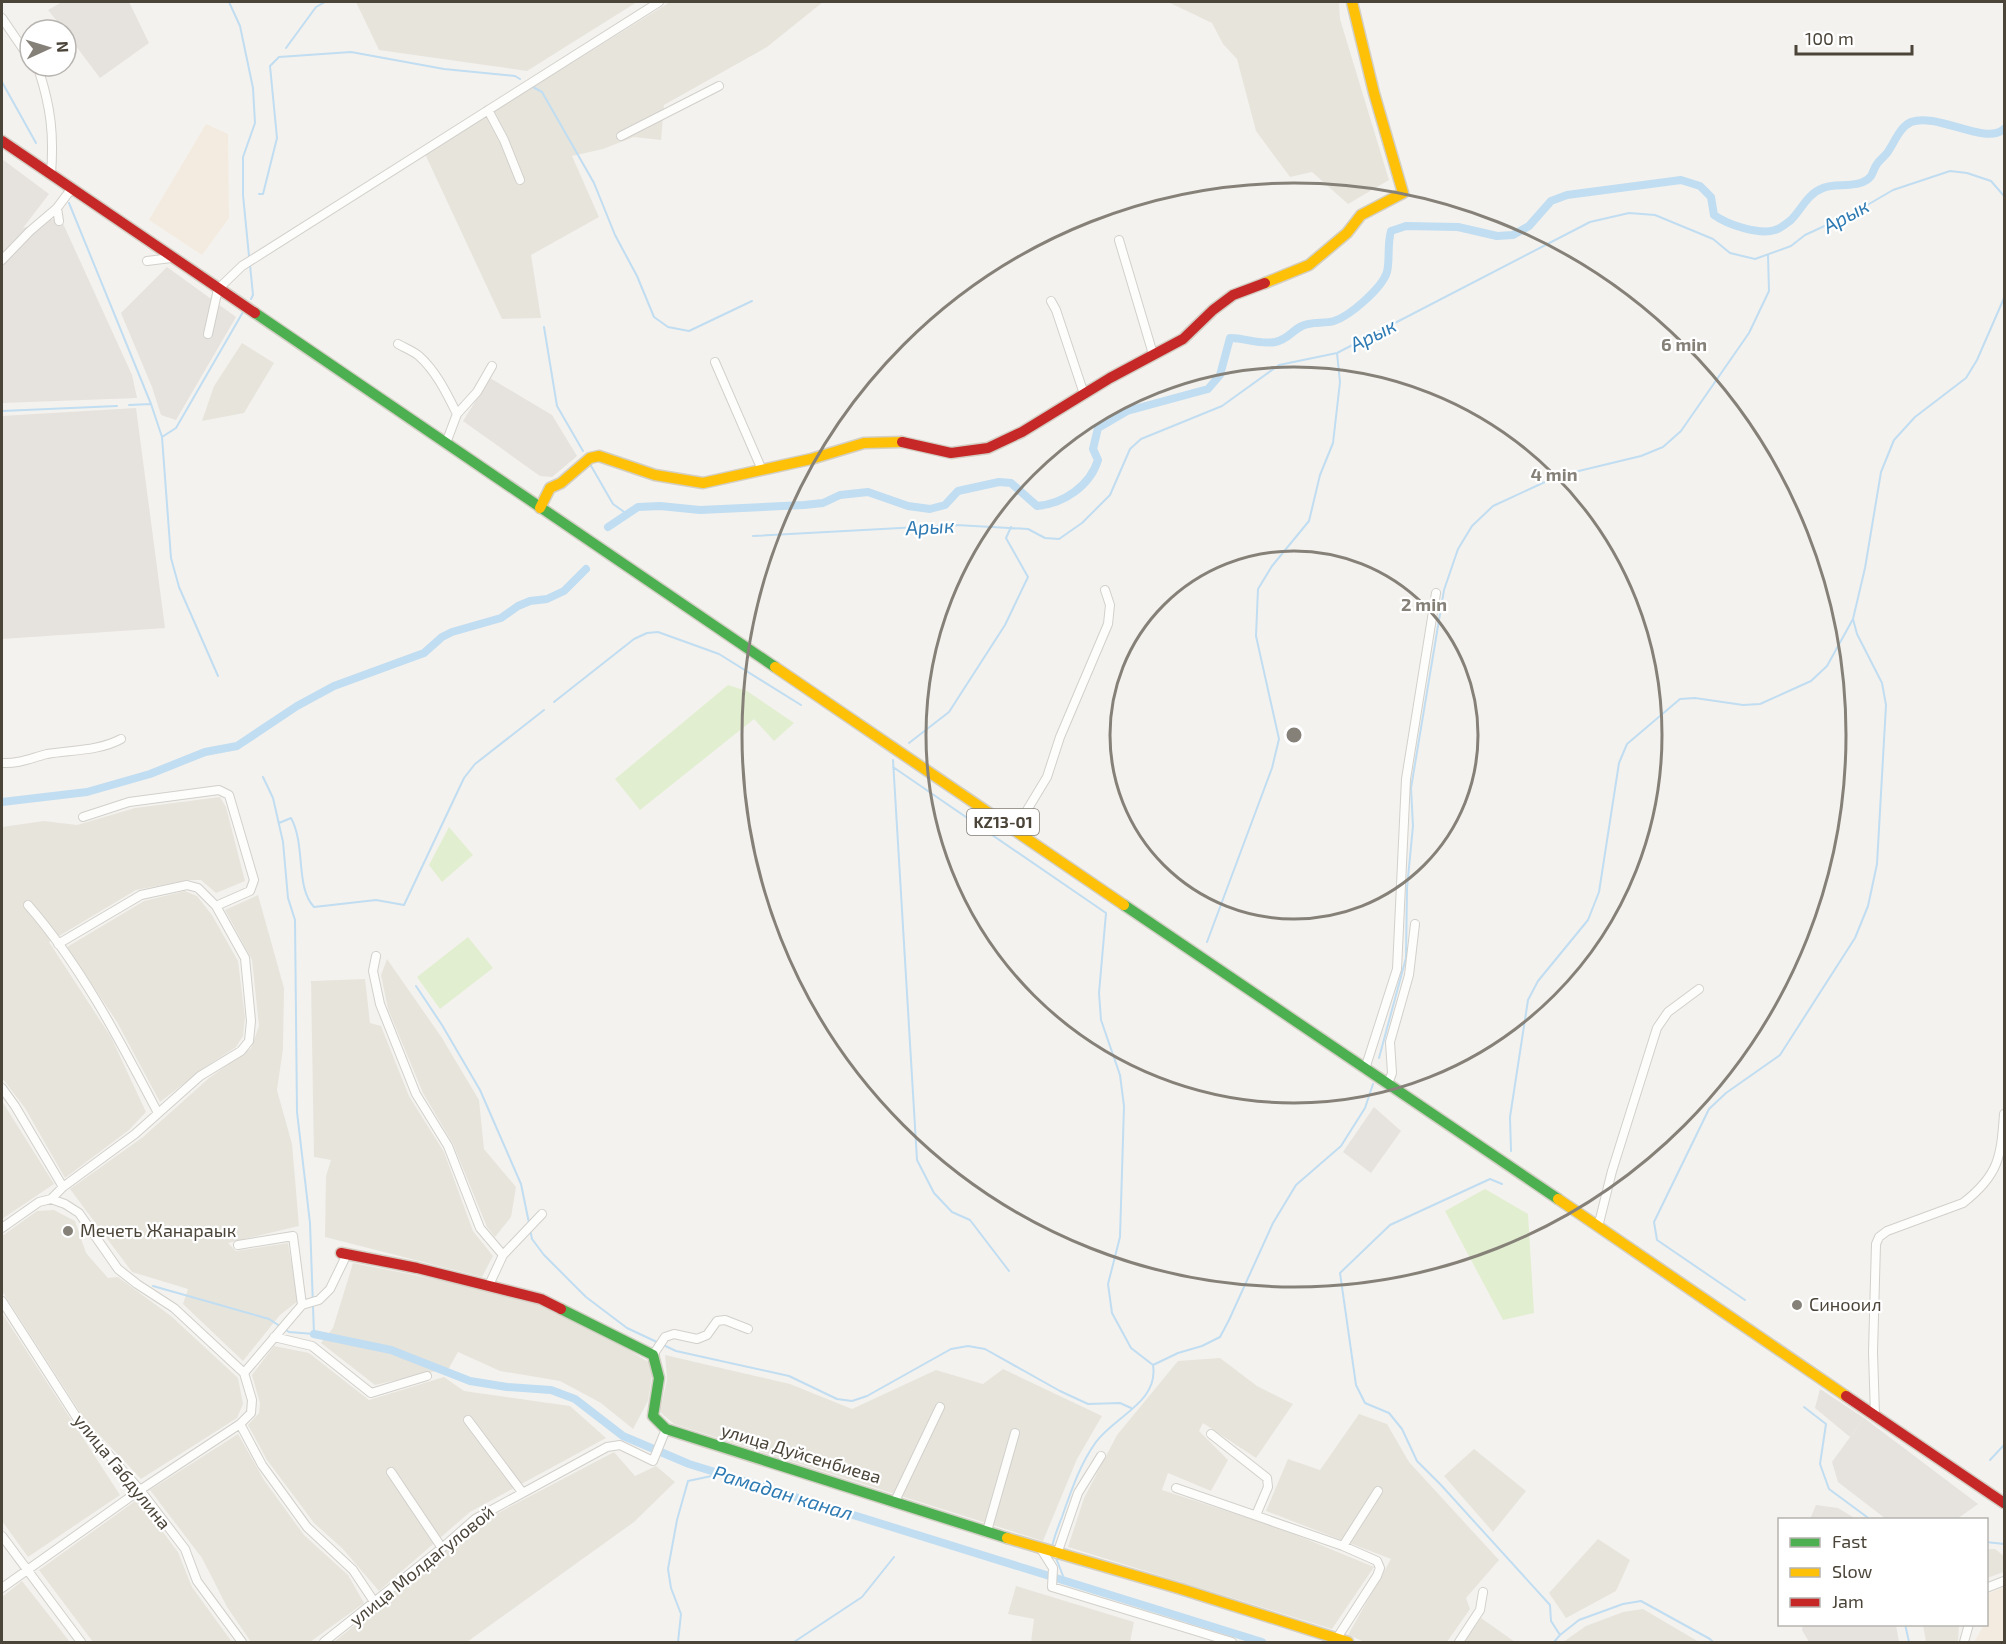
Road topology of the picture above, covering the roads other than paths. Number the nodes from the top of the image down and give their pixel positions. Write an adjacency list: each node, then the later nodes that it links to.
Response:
1 (659, 2): 7 (street)
2 (1352, 2): 23 (main road)
3 (2, 18): 4 (street)
4 (18, 41)
5 (40, 78): 10 (street)
6 (718, 86): 8 (street)
7 (488, 110): 11 (street); 19 (street)
8 (621, 136)
9 (2, 141): 10 (main road, KZ13-01)
10 (51, 174): 12 (main road, KZ13-01)
11 (520, 180)
12 (72, 188): 13 (street); 16 (main road, KZ13-01)
13 (57, 208): 14 (street); 17 (street)
14 (59, 221)
15 (1119, 240): 23 (street)
16 (172, 257): 18 (street); 19 (main road, KZ13-01)
17 (2, 260)
18 (147, 261)
19 (218, 289): 21 (street); 28 (main road, KZ13-01)
20 (1051, 301): 26 (street)
21 (208, 334)
22 (398, 344): 27 (street)
23 (1153, 354): 26 (main road)
24 (715, 362): 29 (street)
25 (492, 366): 27 (street)
26 (1084, 394): 29 (main road)
27 (457, 414): 28 (street)
28 (446, 443): 30 (main road, KZ13-01)
29 (762, 470): 30 (main road)
30 (540, 508): 36 (main road, KZ13-01)
31 (1106, 590): 36 (street)
32 (1436, 593): 43 (street)
33 (121, 739): 34 (street)
34 (2, 763)
35 (83, 817): 38 (street)
36 (1015, 830): 43 (main road, KZ13-01)
37 (28, 905): 40 (street)
38 (216, 906): 40 (street); 46 (street)
39 (1415, 924): 44 (street)
40 (58, 944): 46 (street)
41 (376, 956): 55 (street)
42 (1699, 989): 51 (street)
43 (1365, 1069): 44 (main road, KZ13-01)
44 (1388, 1084): 51 (main road, KZ13-01)
45 (2, 1088): 48 (street)
46 (158, 1113): 48 (street)
47 (2004, 1114): 65 (street)
48 (63, 1188): 49 (street)
49 (51, 1199): 52 (street); 62 (street)
50 (542, 1214): 55 (street)
51 (1598, 1227): 65 (main road, KZ13-01)
52 (2, 1228)
53 (238, 1245): 58 (street)
54 (344, 1253): 56 (main road); 58 (street)
55 (503, 1255): 56 (street)
56 (489, 1286): 61 (main road)
57 (2, 1301): 74 (street, улица Габдулина)
58 (302, 1305): 60 (street)
59 (748, 1329): 61 (street)
60 (274, 1337): 62 (street); 63 (street)
61 (653, 1355): 68 (main road)
62 (244, 1372): 67 (street)
63 (427, 1376)
64 (940, 1407): 77 (street)
65 (1875, 1416): 78 (main road, KZ13-01)
66 (468, 1420): 76 (street)
67 (240, 1424): 74 (street); 91 (street)
68 (666, 1429): 76 (street, улица Молдагуловой); 77 (main road, улица Дуйсенбиева)
69 (1015, 1433): 80 (street)
70 (1211, 1434): 79 (street)
71 (1101, 1456): 85 (street)
72 (391, 1472): 83 (street)
73 (1176, 1488): 79 (street)
74 (140, 1490): 86 (street); 95 (street, улица Габдулина)
75 (1378, 1491): 82 (street)
76 (522, 1492): 83 (street, улица Молдагуловой)
77 (895, 1501): 80 (main road, улица Дуйсенбиева)
78 (2004, 1503)
79 (1256, 1515): 82 (street)
80 (987, 1531): 84 (main road, улица Дуйсенбиева)
81 (2, 1536): 86 (street)
82 (1343, 1546): 93 (street)
83 (442, 1548): 91 (street, улица Молдагуловой)
84 (1041, 1549): 85 (main road, улица Дуйсенбиева); 97 (street)
85 (1057, 1554): 93 (main road, улица Дуйсенбиева)
86 (26, 1569): 89 (street); 94 (street)
87 (2004, 1581): 88 (street)
88 (1988, 1587)
89 (2, 1588)
90 (1483, 1592): 98 (street)
91 (375, 1603): 96 (street, улица Молдагуловой)
92 (1968, 1626): 99 (street)
93 (1342, 1640)
94 (81, 1642)
95 (242, 1642)
96 (324, 1642)
97 (1232, 1642)
98 (1459, 1642)
99 (1964, 1642)

